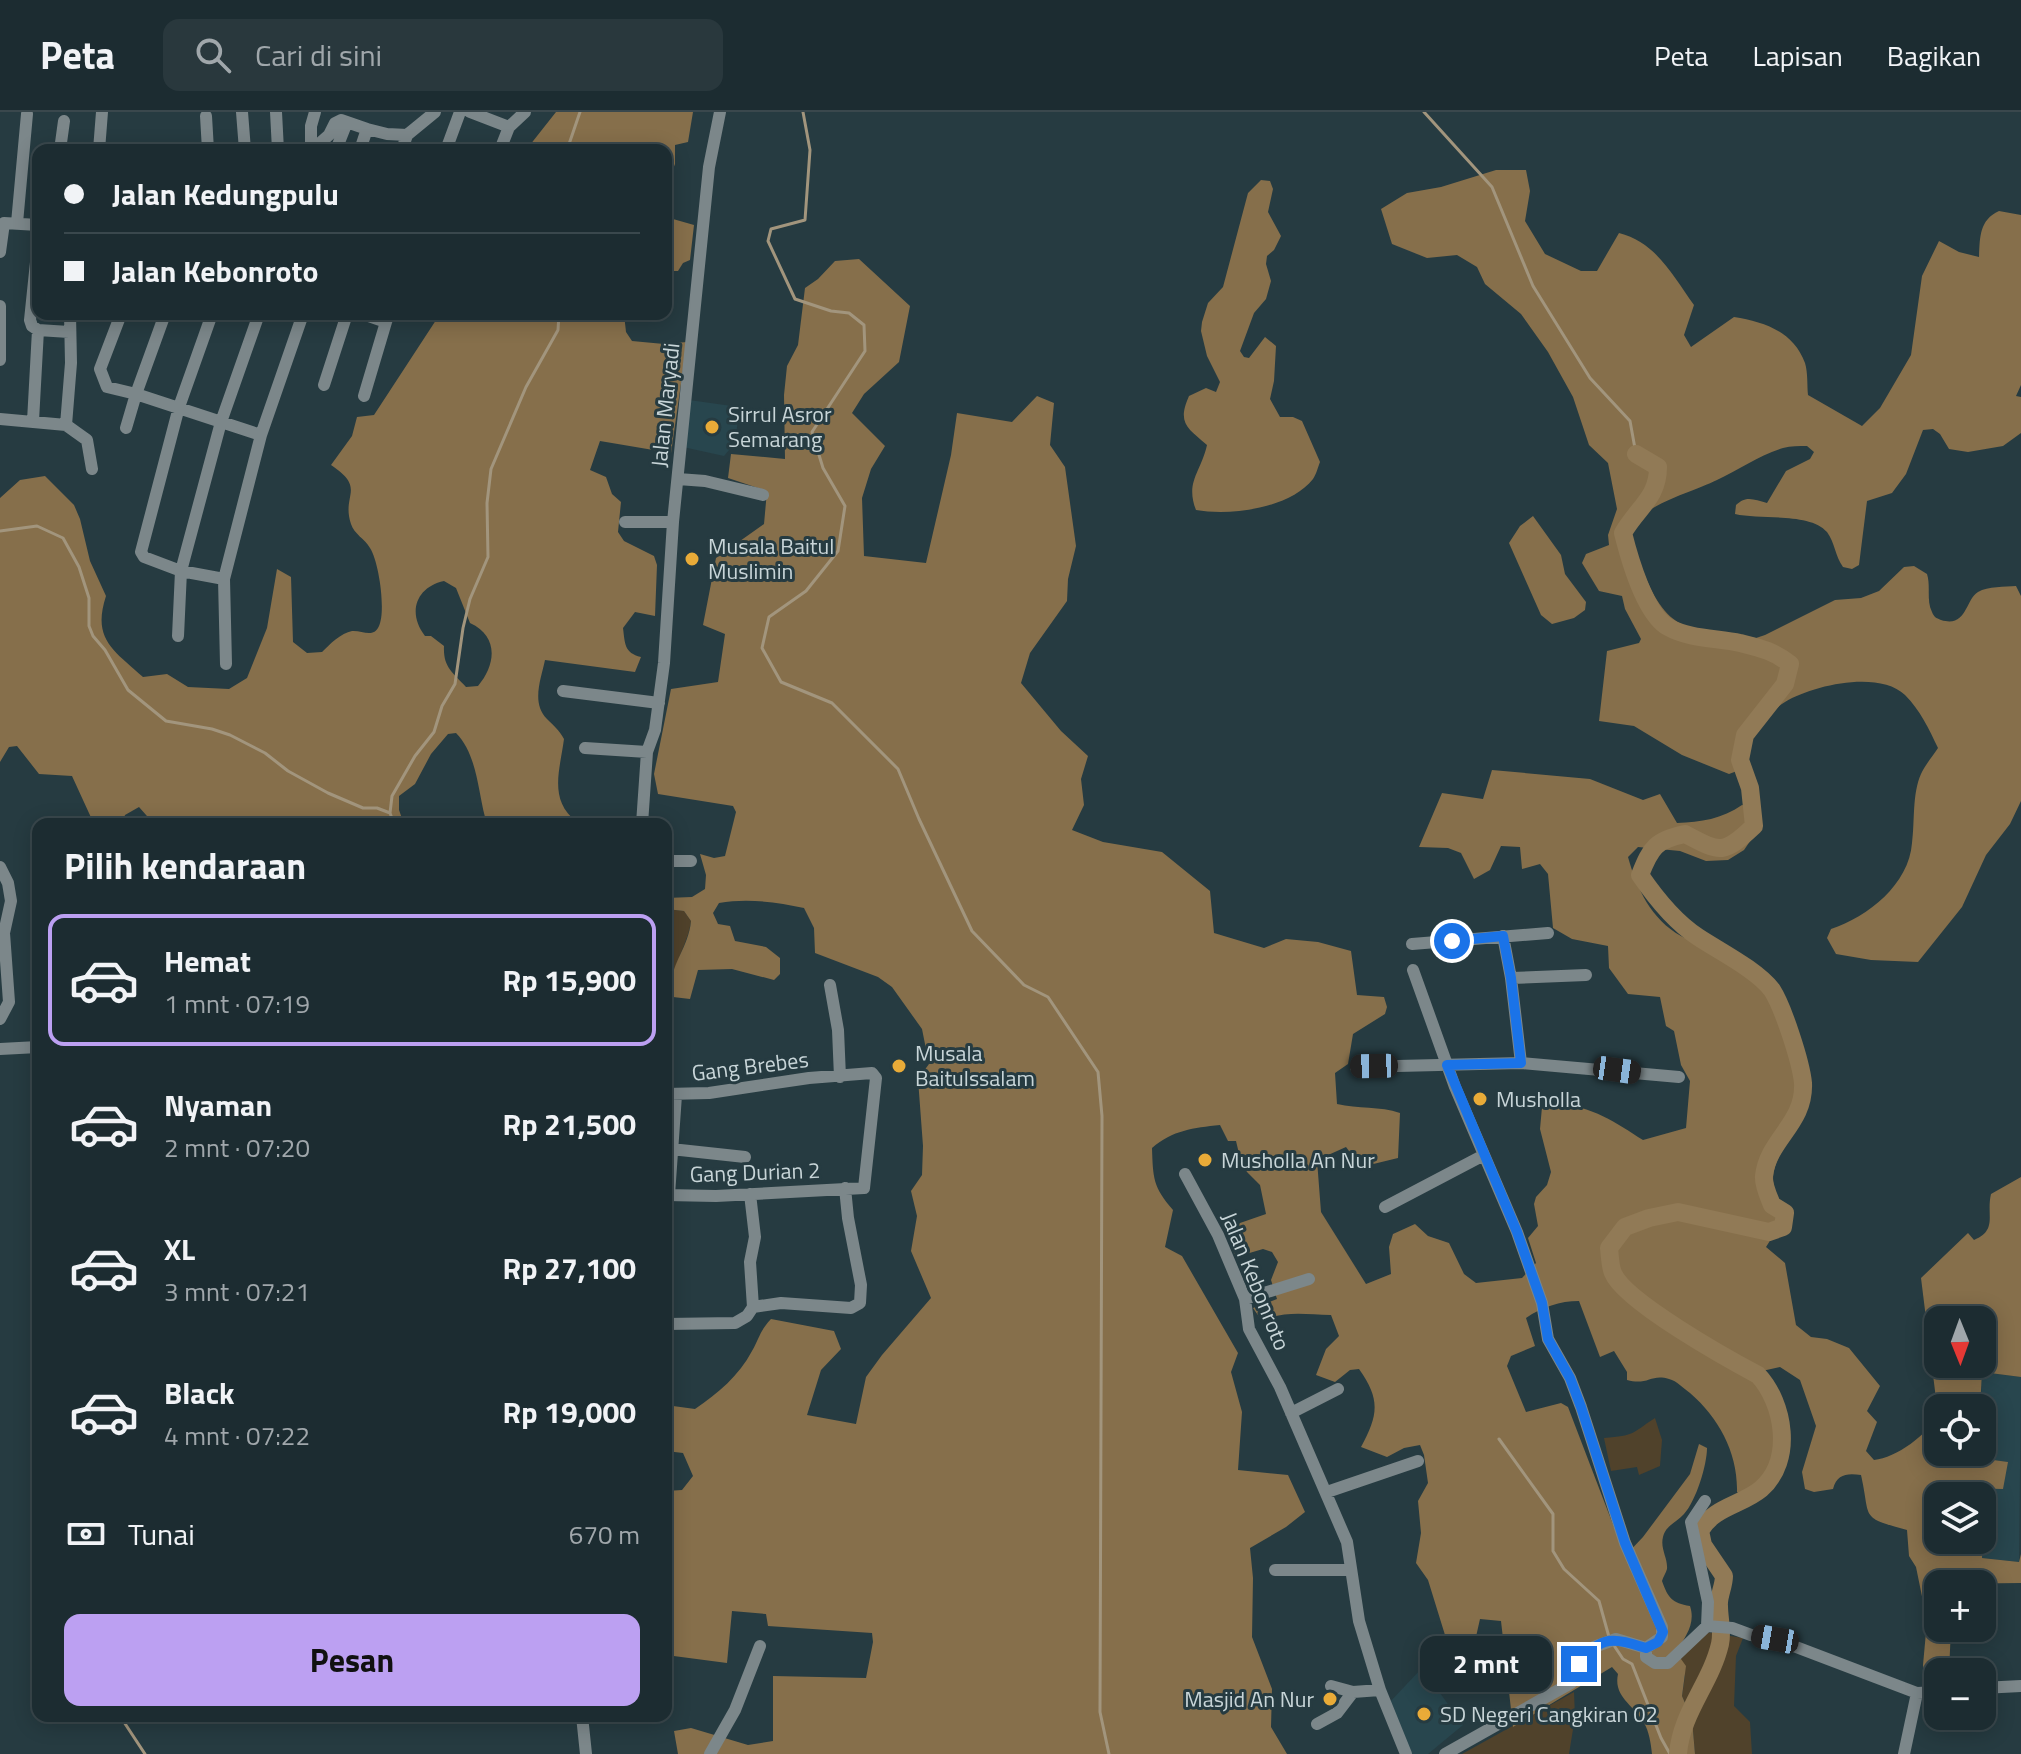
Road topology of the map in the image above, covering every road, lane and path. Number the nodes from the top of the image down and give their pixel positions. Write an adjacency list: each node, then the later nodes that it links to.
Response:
1 (102, 112): 18 (street)
2 (242, 112): 20 (street)
3 (276, 112): 21 (street)
4 (315, 112): 22 (street)
5 (435, 112): 16 (street)
6 (460, 112): 27 (street)
7 (470, 112): 14 (street)
8 (525, 112): 14 (street)
9 (720, 112): 56 (street, Jalan Maryadi)
10 (27, 114): 29 (street)
11 (206, 116): 19 (street)
12 (64, 121): 17 (street)
13 (347, 122): 15 (street); 23 (street); 24 (street)
14 (509, 127): 28 (street)
15 (367, 129): 16 (street); 25 (street)
16 (407, 135): 26 (street)
17 (61, 144)
18 (99, 144)
19 (208, 144)
20 (245, 144)
21 (278, 144)
22 (312, 144)
23 (319, 144)
24 (338, 144)
25 (362, 144)
26 (404, 144)
27 (448, 144)
28 (502, 144)
29 (17, 223): 30 (street); 31 (street)
30 (32, 224)
31 (0, 252)
32 (32, 301): 42 (street)
33 (0, 306): 44 (street)
34 (70, 320): 43 (street)
35 (119, 320): 46 (street)
36 (163, 320): 46 (street)
37 (210, 320): 48 (street)
38 (257, 320): 51 (street)
39 (301, 320): 54 (street)
40 (345, 320): 45 (street)
41 (387, 320): 47 (street)
42 (38, 330): 43 (street); 50 (street)
43 (69, 332): 52 (street)
44 (0, 360)
45 (324, 385)
46 (136, 394): 48 (street); 53 (street)
47 (364, 396)
48 (179, 407): 51 (street); 60 (street)
49 (0, 419): 50 (street)
50 (33, 421): 52 (street)
51 (221, 422): 54 (street); 60 (street)
52 (66, 425): 55 (street)
53 (126, 428)
54 (261, 435): 61 (street)
55 (92, 469)
56 (678, 479): 57 (street); 59 (street, Jalan Maryadi)
57 (763, 495)
58 (625, 522): 59 (street)
59 (673, 522): 65 (street, Jalan Maryadi)
60 (181, 571): 61 (street); 62 (street)
61 (224, 579): 63 (street)
62 (178, 636)
63 (226, 664)
64 (563, 691): 65 (street)
65 (659, 703): 67 (street, Jalan Maryadi)
66 (585, 748): 67 (street)
67 (647, 752): 68 (street, Jalan Maryadi)
68 (642, 818)
69 (672, 861): 70 (street)
70 (691, 861)
71 (0, 867): 79 (street)
72 (1548, 933): 73 (street)
73 (1503, 936): 74 (street); 77 (street)
74 (1412, 944)
75 (1413, 970): 83 (street)
76 (1586, 975): 77 (street)
77 (1511, 978): 82 (street)
78 (830, 985): 85 (street, Gang Brebes)
79 (0, 1019)
80 (32, 1047): 81 (street)
81 (0, 1049)
82 (1521, 1063): 83 (street); 86 (street)
83 (1447, 1065): 84 (street); 89 (street)
84 (1356, 1067)
85 (840, 1077): 87 (street, Gang Brebes); 92 (street, Gang Brebes)
86 (1679, 1077)
87 (672, 1094)
88 (672, 1149): 90 (street)
89 (1484, 1155): 95 (street); 109 (street)
90 (745, 1157)
91 (1185, 1174): 97 (street, Jalan Kebonroto)
92 (845, 1188): 93 (street, Gang Durian 2); 98 (street)
93 (750, 1194): 94 (street, Gang Durian 2); 98 (street)
94 (672, 1195)
95 (1385, 1207)
96 (1309, 1279): 97 (street)
97 (1245, 1299): 101 (street, Jalan Kebonroto)
98 (753, 1307): 99 (street)
99 (672, 1324)
100 (1338, 1389): 101 (street)
101 (1291, 1413): 103 (street, Jalan Kebonroto)
102 (1418, 1461): 103 (street)
103 (1327, 1492): 106 (street, Jalan Kebonroto)
104 (1705, 1501): 107 (street)
105 (1275, 1570): 106 (street)
106 (1350, 1570): 113 (street, Jalan Kebonroto)
107 (1710, 1626): 109 (street); 115 (street)
108 (760, 1646): 120 (street)
109 (1646, 1648): 122 (street)
110 (1331, 1686): 114 (street)
111 (2021, 1686): 112 (street)
112 (1996, 1687)
113 (1380, 1690): 114 (street); 121 (street, Jalan Kebonroto)
114 (1353, 1692): 118 (street)
115 (1917, 1693): 116 (street); 123 (street)
116 (1924, 1693)
117 (583, 1722): 119 (street)
118 (1317, 1724)
119 (586, 1754)
120 (710, 1754)
121 (1406, 1754)
122 (1445, 1754)
123 (1904, 1754)

